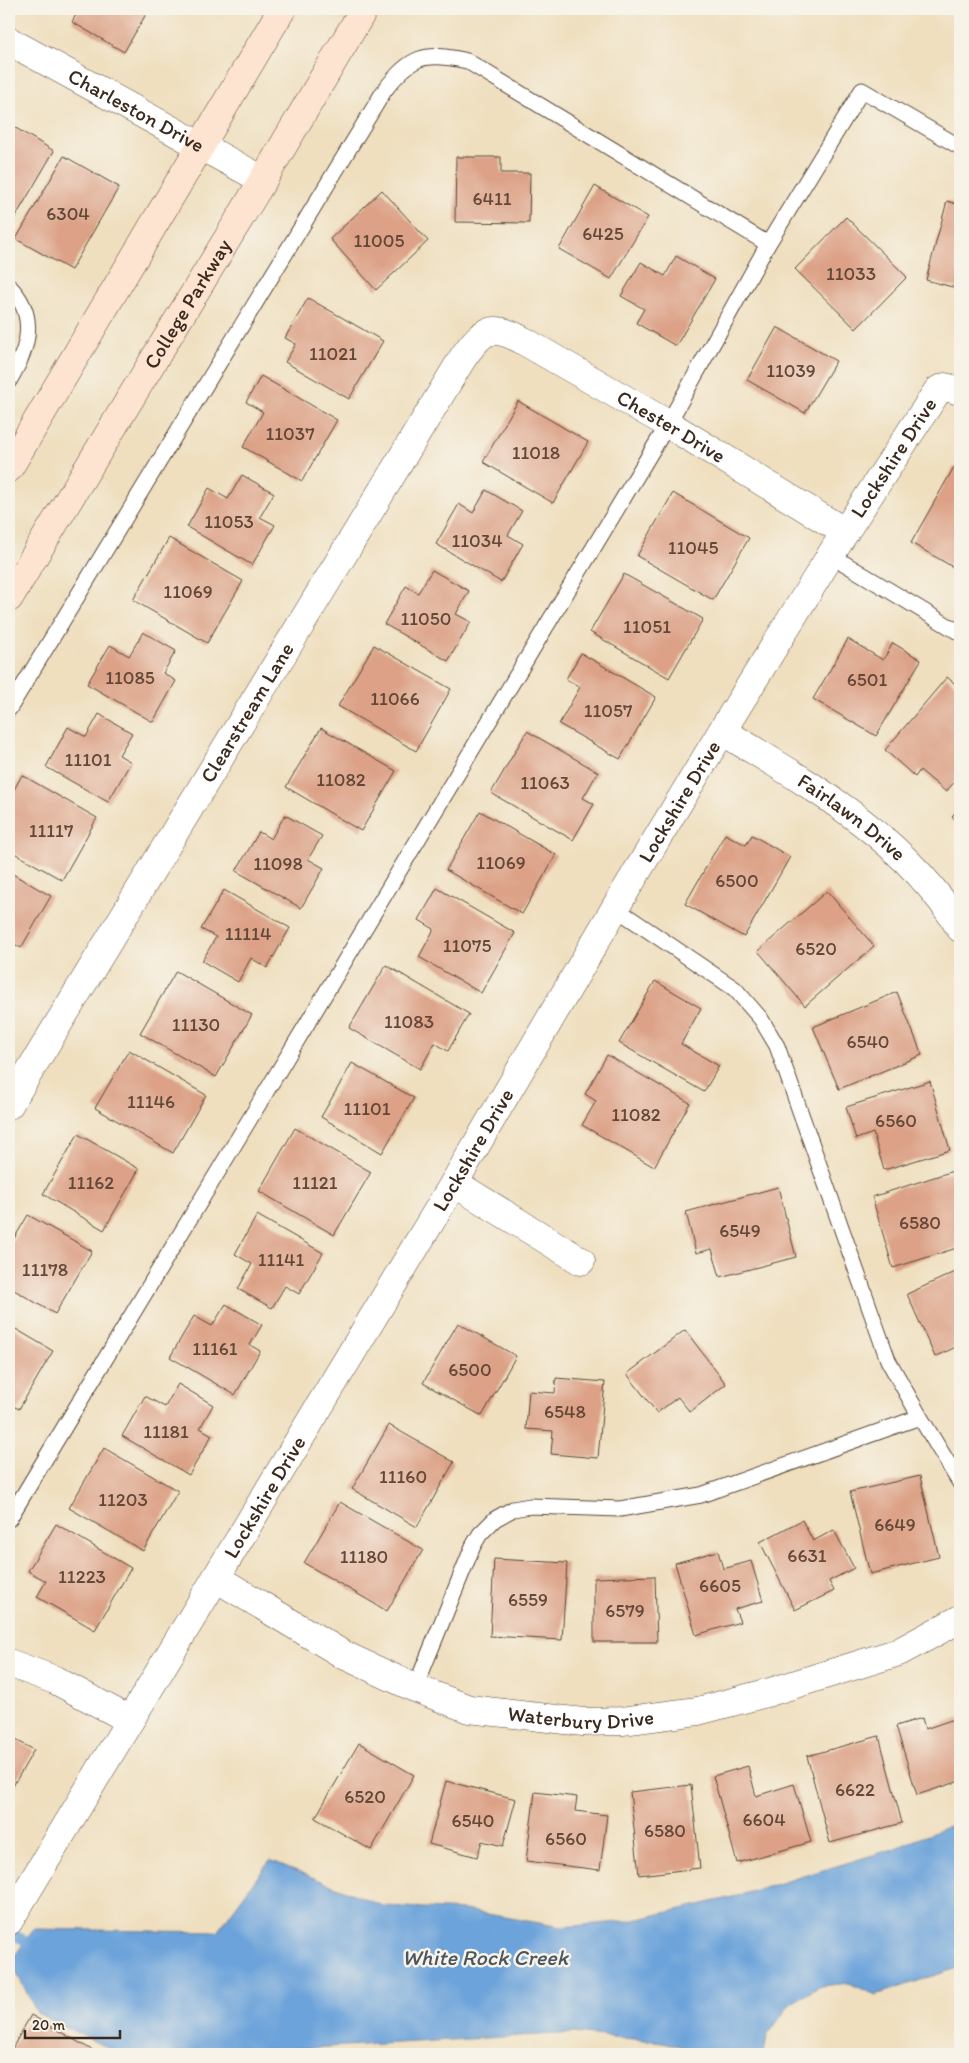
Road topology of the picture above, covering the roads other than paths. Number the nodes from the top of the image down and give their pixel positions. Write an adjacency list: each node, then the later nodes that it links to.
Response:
1 (282, 9): 4 (main road)
2 (364, 9): 6 (main road, College Parkway)
3 (9, 41): 4 (street, Charleston Drive)
4 (201, 146): 6 (street, Charleston Drive); 13 (main road)
5 (960, 148): 7 (lane)
6 (263, 180): 16 (main road, College Parkway)
7 (768, 244): 12 (lane); 18 (lane)
8 (9, 286): 10 (lane)
9 (494, 330): 12 (street, Chester Drive); 22 (street, Clearstream Lane)
10 (9, 382)
11 (953, 389): 14 (street, Lockshire Drive)
12 (668, 424): 14 (street, Chester Drive); 27 (lane)
13 (9, 468)
14 (845, 532): 15 (street, Lockshire Drive)
15 (832, 556): 17 (lane); 19 (street, Lockshire Drive)
16 (9, 598)
17 (960, 632)
18 (9, 709)
19 (722, 731): 20 (street, Lockshire Drive); 21 (street, Fairlawn Drive)
20 (615, 908): 23 (street, Lockshire Drive); 25 (lane)
21 (960, 928)
22 (9, 1105)
23 (454, 1183): 24 (street); 28 (street, Lockshire Drive)
24 (581, 1261)
25 (920, 1417): 26 (lane); 31 (lane)
26 (960, 1483)
27 (9, 1519)
28 (216, 1578): 31 (street, Waterbury Drive); 32 (street, Lockshire Drive)
29 (960, 1619): 31 (street, Waterbury Drive)
30 (9, 1663): 32 (street)
31 (415, 1688)
32 (130, 1720): 33 (street, Lockshire Drive)
33 (12, 1916)

